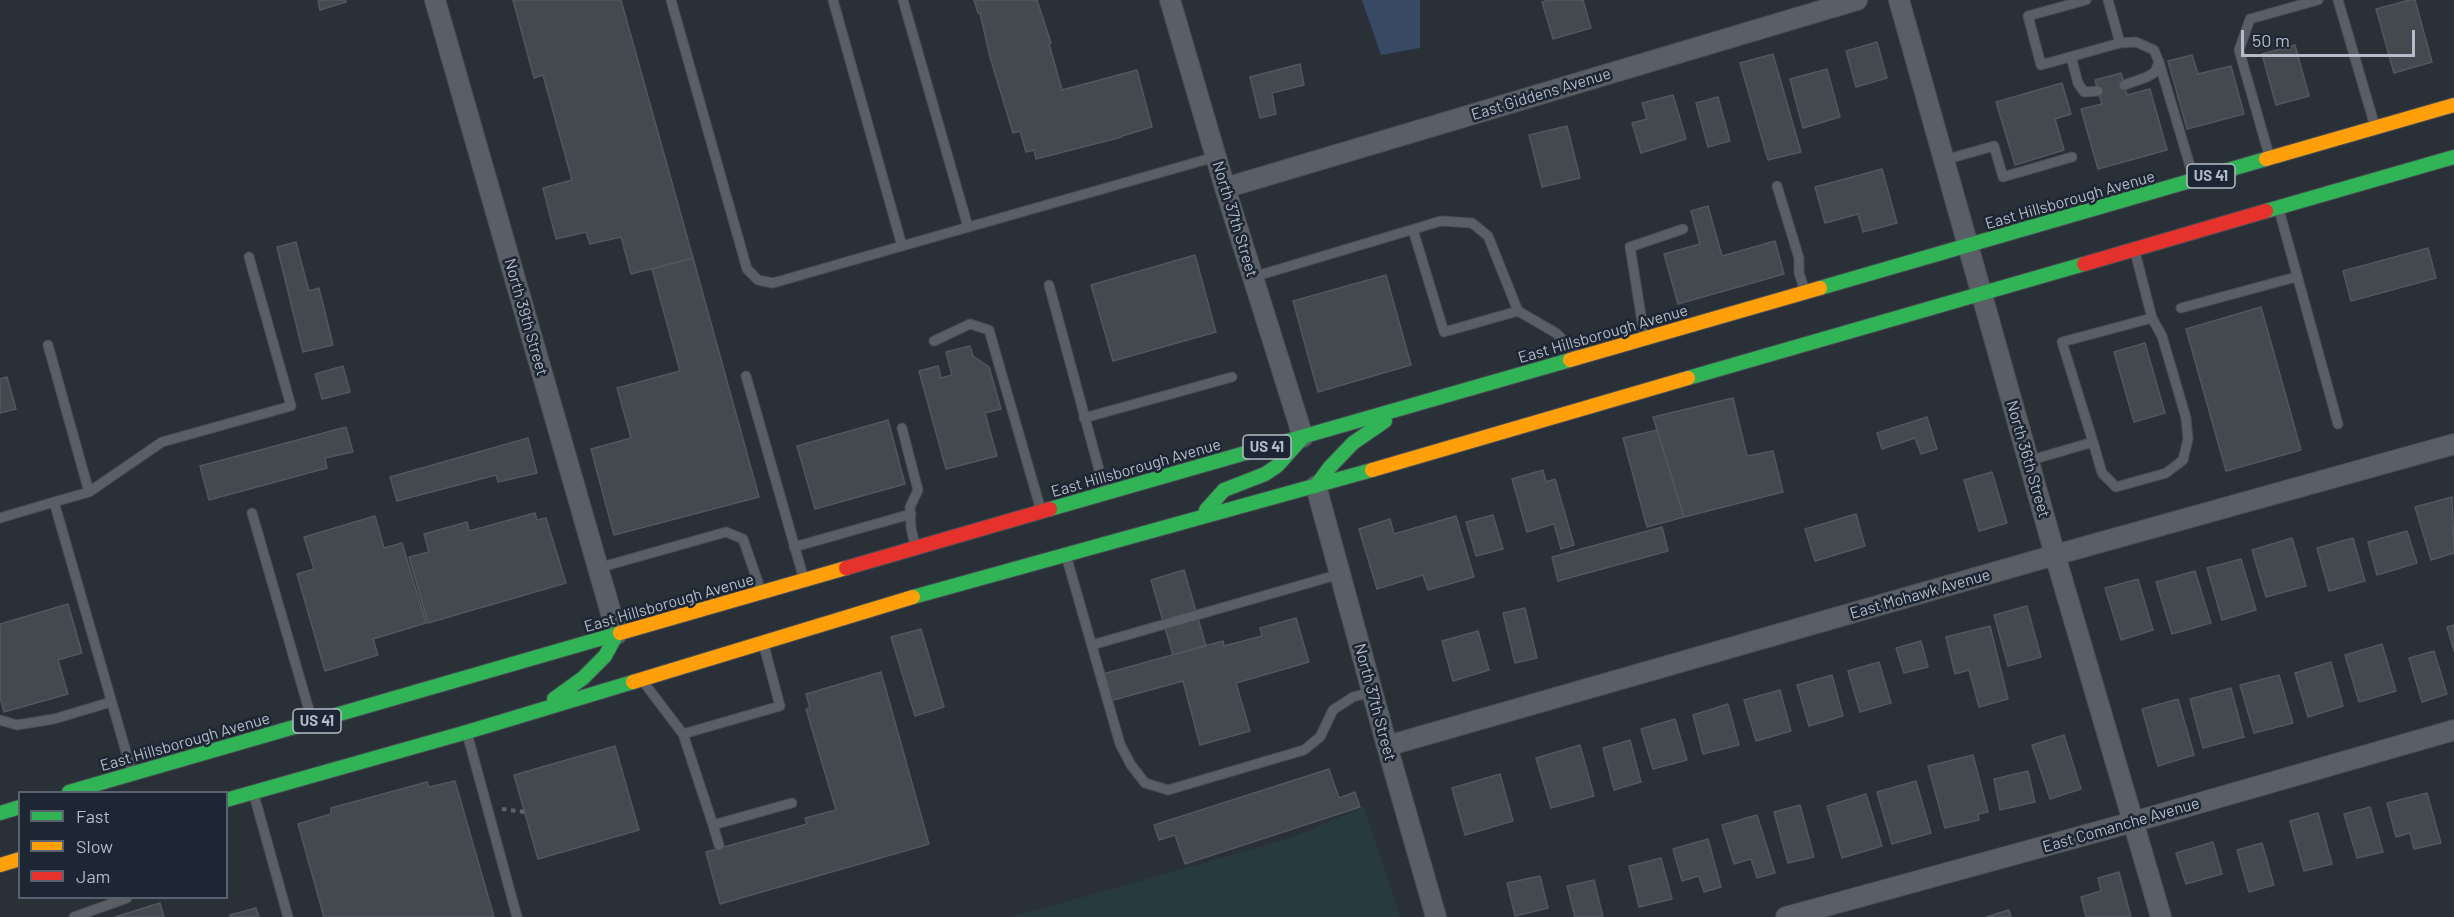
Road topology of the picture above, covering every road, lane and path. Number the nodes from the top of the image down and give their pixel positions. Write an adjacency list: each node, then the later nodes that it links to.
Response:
1 (435, 0): 71 (street, North 39th Street)
2 (671, 0): 31 (lane)
3 (833, 0): 31 (lane)
4 (903, 0): 28 (lane)
5 (1170, 0): 19 (street, North 37th Street)
6 (1857, 0): 26 (street, East Giddens Avenue)
7 (1899, 0): 23 (street, North 36th Street)
8 (2086, 0): 13 (lane)
9 (2108, 0): 12 (lane)
10 (2318, 0): 22 (lane)
11 (2338, 0): 18 (lane)
12 (2120, 43): 13 (lane); 14 (lane)
13 (2071, 57): 16 (lane)
14 (2159, 62): 15 (lane); 24 (lane)
15 (2124, 85)
16 (2098, 91)
17 (2454, 105): 18 (main road, East Hillsborough Avenue / US 41)
18 (2376, 128): 22 (main road, East Hillsborough Avenue / US 41)
19 (1215, 157): 26 (street, North 37th Street); 28 (lane)
20 (2072, 157): 23 (lane)
21 (2454, 157): 27 (main road)
22 (2270, 159): 24 (main road, East Hillsborough Avenue / US 41)
23 (1944, 160): 32 (street, North 36th Street)
24 (2194, 181): 32 (main road, East Hillsborough Avenue / US 41)
25 (1777, 186): 38 (lane)
26 (1225, 188): 36 (street, North 37th Street)
27 (2278, 208): 33 (main road); 35 (lane)
28 (968, 227): 31 (lane)
29 (1683, 229): 43 (lane)
30 (1413, 230): 36 (lane); 41 (lane); 41 (lane)
31 (902, 246)
32 (1968, 246): 38 (main road, East Hillsborough Avenue / US 41); 39 (street, North 36th Street)
33 (2134, 250): 39 (main road); 42 (lane)
34 (249, 257): 58 (lane)
35 (2296, 277): 40 (lane); 51 (lane)
36 (1253, 278): 53 (street, North 37th Street)
37 (1049, 285): 50 (lane)
38 (1805, 293): 43 (main road, East Hillsborough Avenue / US 41)
39 (1982, 294): 56 (street, North 36th Street); 57 (main road)
40 (2181, 308)
41 (1518, 311): 46 (lane)
42 (2152, 318): 54 (lane); 54 (lane)
43 (1645, 339): 46 (main road, East Hillsborough Avenue / US 41)
44 (934, 340): 61 (lane)
45 (48, 345): 58 (lane)
46 (1580, 357): 49 (main road, East Hillsborough Avenue / US 41)
47 (746, 376): 66 (lane)
48 (1232, 377): 50 (lane)
49 (1404, 408): 53 (main road, East Hillsborough Avenue / US 41); 57 (main road)
50 (1084, 418): 59 (lane)
51 (2338, 424)
52 (902, 428): 63 (lane)
53 (1303, 437): 59 (main road, East Hillsborough Avenue / US 41); 64 (main road)
54 (2093, 442): 56 (lane)
55 (2454, 444): 69 (street, East Mohawk Avenue)
56 (2028, 461): 69 (street, North 36th Street)
57 (1316, 486): 64 (main road); 72 (street, North 37th Street)
58 (89, 492): 60 (lane)
59 (1105, 494): 61 (main road, East Hillsborough Avenue / US 41)
60 (54, 502): 65 (lane); 82 (lane)
61 (1042, 512): 67 (main road, East Hillsborough Avenue / US 41)
62 (252, 513): 85 (lane)
63 (910, 513): 66 (lane); 67 (lane)
64 (1203, 515): 68 (main road)
65 (0, 518)
66 (794, 547): 73 (lane)
67 (916, 550): 70 (main road); 73 (main road, East Hillsborough Avenue / US 41)
68 (1066, 555): 76 (main road); 79 (lane)
69 (2055, 555): 89 (street, East Mohawk Avenue); 97 (street, North 36th Street)
70 (913, 567)
71 (598, 568): 75 (lane); 77 (street, North 39th Street)
72 (1340, 574): 79 (lane); 81 (street, North 37th Street)
73 (804, 582): 75 (main road, East Hillsborough Avenue / US 41)
74 (904, 583): 76 (main road)
75 (761, 594): 77 (main road, East Hillsborough Avenue / US 41)
76 (885, 606): 78 (main road)
77 (617, 634): 83 (main road); 85 (main road, East Hillsborough Avenue / US 41)
78 (763, 642): 80 (main road); 88 (lane)
79 (1092, 645): 81 (lane)
80 (640, 679): 83 (main road); 88 (lane)
81 (1372, 692): 89 (street, North 37th Street)
82 (111, 702): 84 (lane); 90 (lane)
83 (539, 710): 87 (main road)
84 (0, 720)
85 (312, 722): 90 (main road, East Hillsborough Avenue / US 41)
86 (2454, 730): 97 (street, East Comanche Avenue)
87 (467, 732): 92 (main road); 105 (lane)
88 (684, 734): 98 (lane)
89 (1387, 746): 106 (street, North 37th Street)
90 (132, 774): 91 (main road, East Hillsborough Avenue / US 41)
91 (72, 791)
92 (254, 792): 93 (main road); 104 (lane)
93 (228, 799)
94 (792, 803): 98 (lane)
95 (18, 808): 96 (main road)
96 (0, 813)
97 (2133, 822): 107 (street, East Comanche Avenue); 108 (street, North 36th Street)
98 (713, 825): 99 (lane)
99 (719, 845)
100 (18, 860): 101 (main road)
101 (0, 865)
102 (122, 899): 103 (lane)
103 (74, 917)
104 (288, 917)
105 (517, 917)
106 (1436, 917)
107 (1786, 917)
108 (2161, 917)

